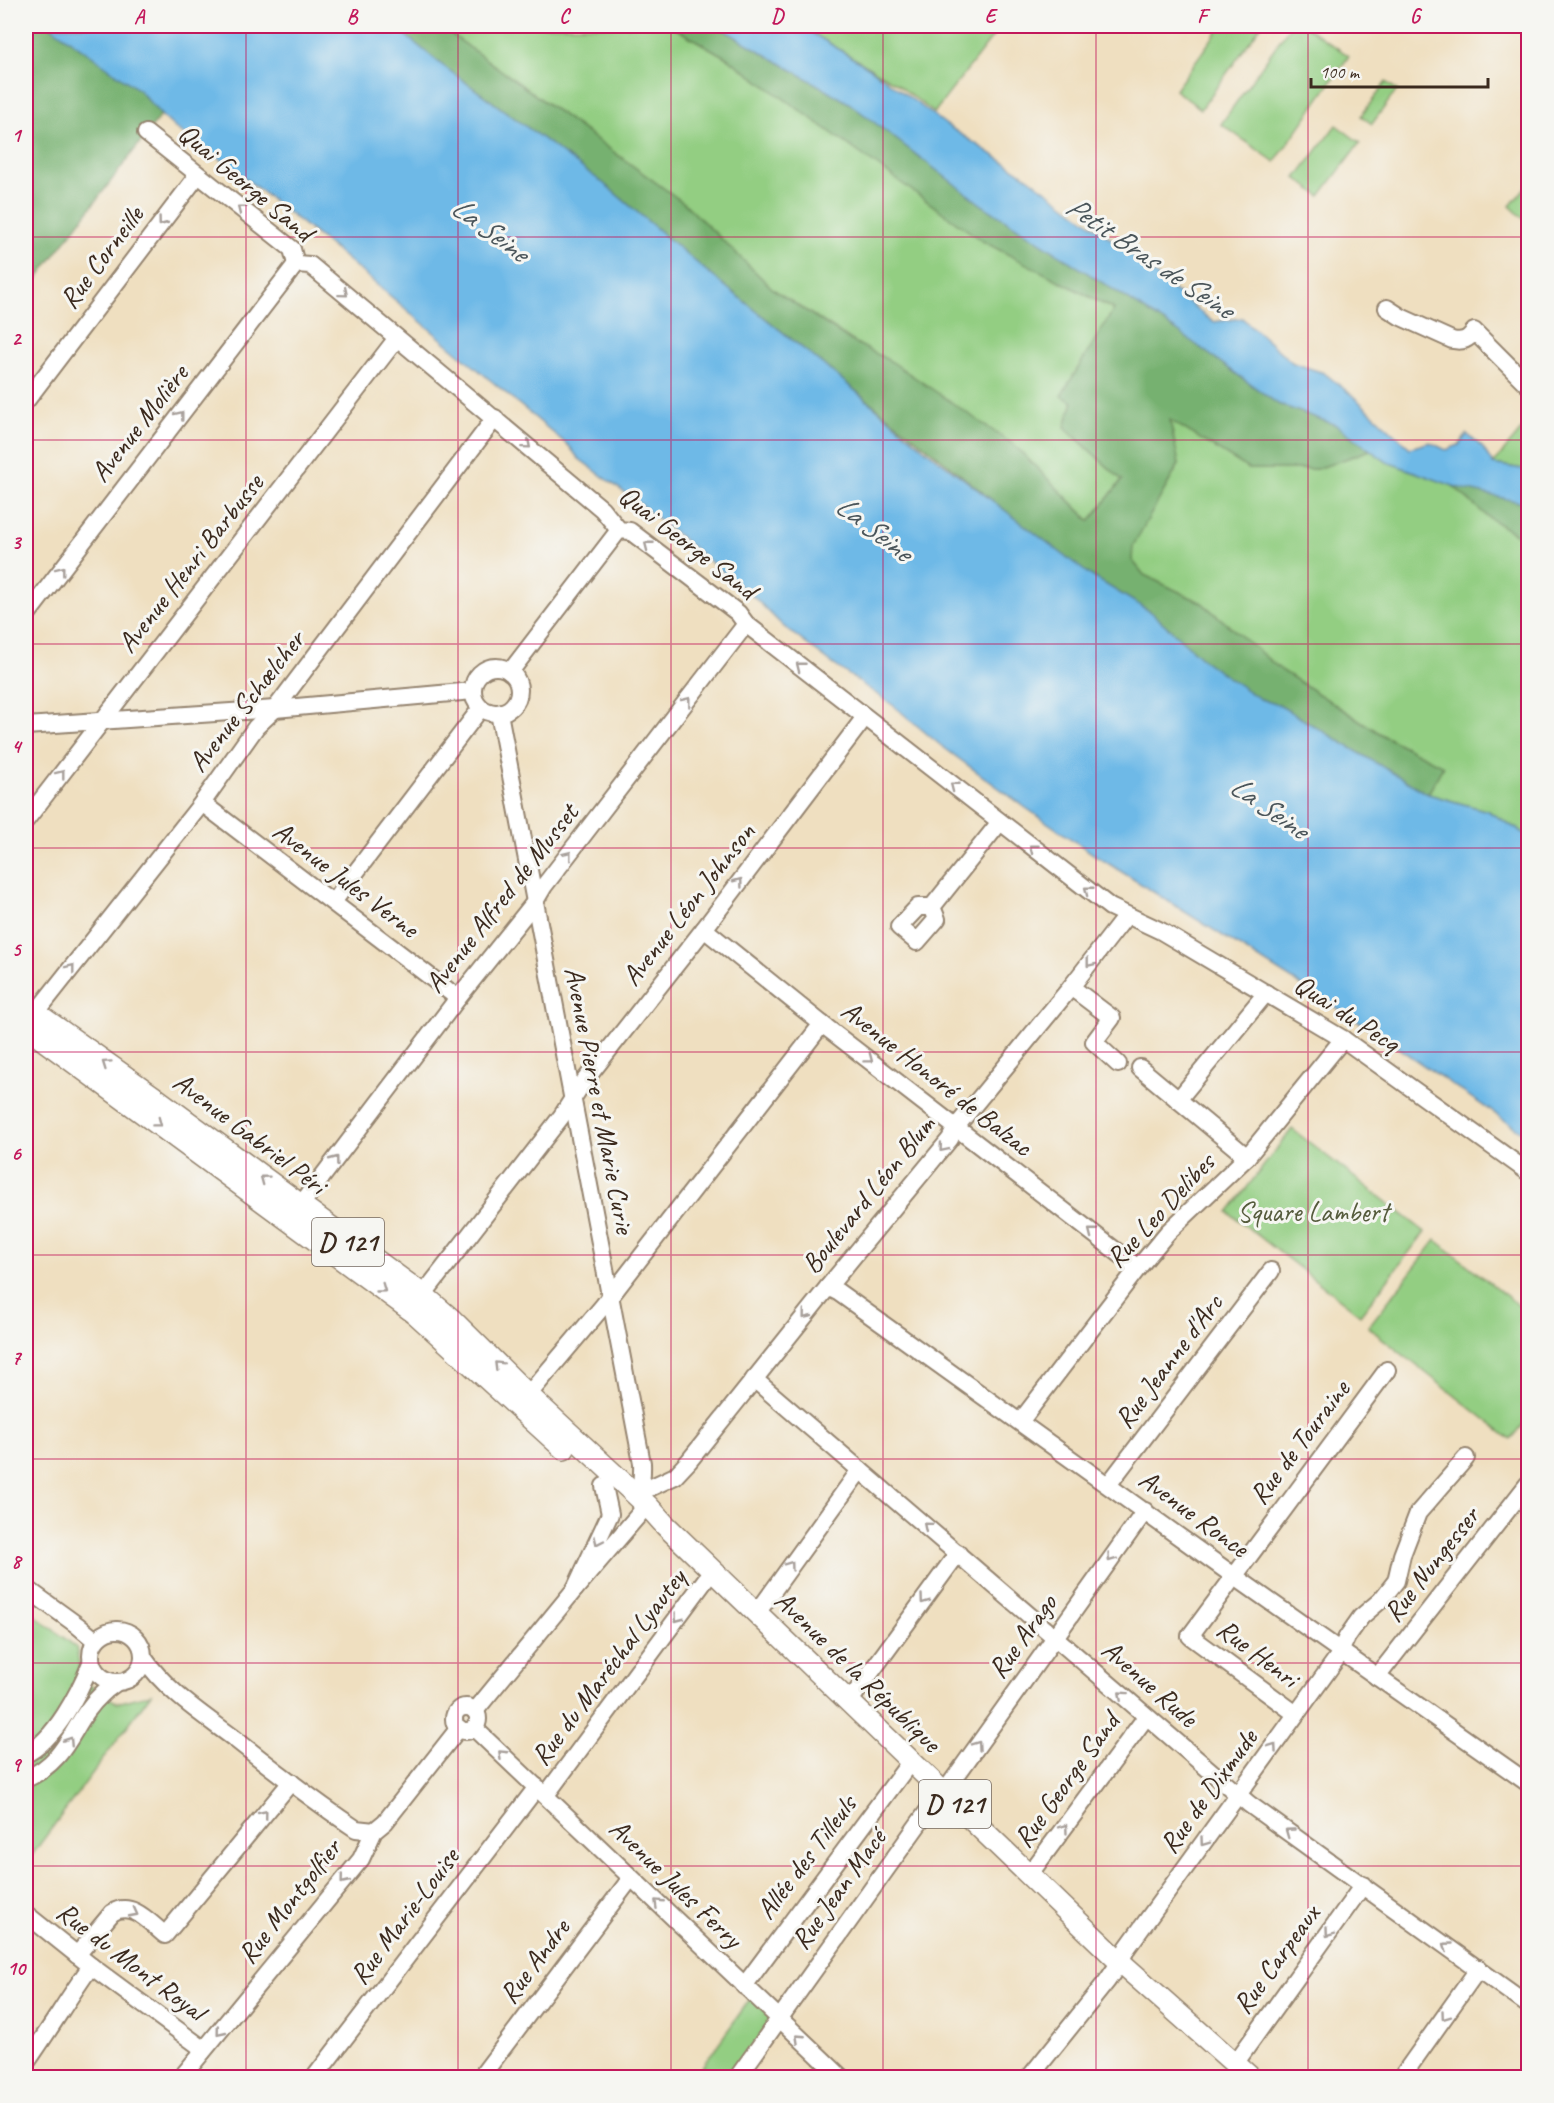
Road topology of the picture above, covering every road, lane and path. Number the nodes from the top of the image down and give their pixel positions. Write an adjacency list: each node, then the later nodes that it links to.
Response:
1 (146, 133): 2 (street, Quai George Sand)
2 (198, 175): 3 (street, Quai George Sand, one-way to 2); 7 (street, Rue Corneille, one-way to 7)
3 (296, 264): 5 (street, Quai George Sand, one-way to 5); 10 (street, Avenue Molière, one-way to 3)
4 (1387, 308): 6 (street)
5 (397, 338): 8 (street, Quai George Sand); 18 (street, Avenue Henri Barbusse)
6 (1528, 385)
7 (26, 401)
8 (495, 418): 9 (street, Quai George Sand, one-way to 9); 15 (street, Avenue Schœlcher)
9 (619, 530): 11 (street, Quai George Sand, one-way to 9); 12 (street)
10 (26, 616)
11 (746, 624): 17 (street, Quai George Sand, one-way to 11); 24 (street, Avenue Alfred de Musset, one-way to 11)
12 (510, 672): 13 (street); 16 (street)
13 (473, 691): 14 (street); 15 (street)
14 (481, 708): 16 (street); 23 (street)
15 (275, 709): 18 (street); 20 (street, Avenue Schœlcher)
16 (500, 713): 24 (street, Avenue Pierre et Marie Curie)
17 (865, 717): 22 (street, Quai George Sand, one-way to 17); 27 (street, Avenue Léon Johnson, one-way to 17)
18 (103, 720): 19 (street); 21 (street, Avenue Henri Barbusse, one-way to 18)
19 (26, 726)
20 (202, 803): 23 (street, Avenue Jules Verne); 31 (street, Avenue Schœlcher, one-way to 20)
21 (26, 820)
22 (1000, 822): 25 (street); 26 (street, Quai George Sand, one-way to 22)
23 (333, 902): 30 (street, Avenue Jules Verne)
24 (534, 903): 30 (street, Avenue Alfred de Musset); 36 (street, Avenue Pierre et Marie Curie)
25 (932, 907)
26 (1126, 916): 28 (street, Boulevard Léon Blum, one-way to 28); 29 (street, Quai du Pecq)
27 (704, 929): 32 (street, Avenue Honoré de Balzac); 36 (street, Avenue Léon Johnson)
28 (1071, 987): 34 (street); 38 (street, Boulevard Léon Blum)
29 (1266, 993): 33 (street, Quai du Pecq); 37 (street)
30 (458, 998): 41 (street, Avenue Alfred de Musset, one-way to 30)
31 (29, 1015): 41 (main road, Avenue Gabriel Péri / D 121, one-way to 31); 57 (main road, Avenue Gabriel Péri / D 121, one-way to 57)
32 (822, 1024): 38 (street, Avenue Honoré de Balzac, one-way to 38); 46 (street)
33 (1343, 1039): 39 (street, Rue Leo Delibes); 40 (street, Quai du Pecq)
34 (1118, 1064)
35 (1140, 1068): 37 (street)
36 (572, 1100): 45 (street, Avenue Léon Johnson); 46 (street, Avenue Pierre et Marie Curie)
37 (1178, 1100): 39 (street)
38 (956, 1127): 42 (street, Avenue Honoré de Balzac, one-way to 38); 44 (street, Boulevard Léon Blum, one-way to 44)
39 (1247, 1157): 42 (street, Rue Leo Delibes)
40 (1528, 1172)
41 (298, 1205): 45 (main road, Avenue Gabriel Péri / D 121)
42 (1138, 1268): 50 (street, Rue Leo Delibes)
43 (1271, 1271): 56 (street, Rue Jeanne d'Arc)
44 (828, 1287): 48 (street, Boulevard Léon Blum, one-way to 48); 50 (street, Avenue Ronce)
45 (423, 1295): 49 (main road, Avenue Gabriel Péri / D 121, one-way to 45)
46 (611, 1295): 49 (street); 52 (street, Avenue Pierre et Marie Curie)
47 (1387, 1370): 62 (street, Rue de Touraine)
48 (754, 1379): 53 (street, Avenue Rude); 54 (street, Boulevard Léon Blum)
49 (528, 1395): 58 (main road, Avenue Gabriel Péri / D 121)
50 (1020, 1422): 56 (street, Avenue Ronce)
51 (1466, 1458): 68 (street, Rue de Dixmude)
52 (642, 1463): 54 (street); 58 (street, Avenue Pierre et Marie Curie)
53 (860, 1470): 60 (street, Avenue Rude, one-way to 53); 65 (street, one-way to 53)
54 (675, 1476): 58 (street, Boulevard Léon Blum)
55 (1528, 1484): 71 (street, Rue Nungesser)
56 (1108, 1485): 59 (street, Avenue Ronce)
57 (604, 1486): 58 (main road, Avenue Gabriel Péri / D 121); 64 (street, Rue Montgolfier, one-way to 64)
58 (642, 1502): 61 (main road, Avenue de la République / D 121); 64 (street, Rue Montgolfier)
59 (1145, 1511): 62 (street, Avenue Ronce); 66 (street, Rue Arago, one-way to 66)
60 (958, 1553): 66 (street, Avenue Rude); 74 (street, one-way to 74)
61 (712, 1570): 65 (main road, Avenue de la République / D 121); 83 (street, Rue du Maréchal Lyautey, one-way to 83)
62 (1234, 1576): 68 (street, Avenue Ronce); 75 (street, Rue Henri)
63 (26, 1588): 67 (street)
64 (575, 1589): 77 (street, Rue Montgolfier)
65 (757, 1613): 74 (main road, Avenue de la République / D 121)
66 (1055, 1636): 76 (street, Avenue Rude, one-way to 66); 84 (street, Rue Arago, one-way to 66)
67 (95, 1641): 69 (street); 70 (street)
68 (1341, 1652): 71 (street, Avenue Ronce); 75 (street, Rue de Dixmude)
69 (143, 1657): 72 (street); 73 (street)
70 (91, 1663): 72 (street); 78 (street)
71 (1377, 1677): 82 (street, Avenue Ronce)
72 (125, 1680): 73 (street); 80 (street, one-way to 72)
73 (174, 1693): 81 (street)
74 (849, 1702): 79 (main road, Avenue de la République / D 121)
75 (1296, 1714): 85 (street, Rue de Dixmude, one-way to 75)
76 (1146, 1717): 85 (street, Avenue Rude); 87 (street, Rue George Sand, one-way to 76)
77 (469, 1722): 83 (street, Avenue Jules Ferry, one-way to 77); 86 (street, Rue Montgolfier)
78 (26, 1754)
79 (911, 1761): 84 (main road, Avenue de la République / D 121); 95 (street, Allée des Tilleuls)
80 (26, 1779)
81 (291, 1782): 86 (street); 91 (street, one-way to 81)
82 (1528, 1783)
83 (542, 1791): 88 (street, Avenue Jules Ferry); 102 (street, Rue Marie-Louise)
84 (943, 1792): 87 (main road, Avenue de la République / D 121); 97 (street, Rue Jean Macé)
85 (1239, 1795): 89 (street, Avenue Rude, one-way to 85); 92 (street, Rue de Dixmude, one-way to 92)
86 (374, 1831): 98 (street, Rue Montgolfier, one-way to 98)
87 (1029, 1875): 92 (main road, Avenue de la République / D 121)
88 (631, 1878): 95 (street, Avenue Jules Ferry, one-way to 88); 103 (street, Rue Andre)
89 (1363, 1885): 94 (street, Avenue Rude, one-way to 89); 100 (street, Rue Carpeaux, one-way to 100)
90 (26, 1914): 91 (street, Rue du Mont Royal)
91 (77, 1955): 93 (street, Rue du Mont Royal)
92 (1120, 1962): 100 (main road, Avenue de la République / D 121); 106 (street, Rue de Dixmude)
93 (91, 1966): 98 (street, Rue du Mont Royal); 99 (street)
94 (1479, 1968): 96 (street, Avenue Rude); 108 (street, one-way to 108)
95 (744, 1986): 97 (street, Avenue Jules Ferry)
96 (1528, 2005)
97 (778, 2018): 104 (street, Rue Jean Macé); 105 (street, Avenue Jules Ferry, one-way to 97)
98 (202, 2052): 101 (street, Rue Montgolfier)
99 (26, 2062)
100 (1234, 2065): 107 (main road, Avenue de la République / D 121)
101 (181, 2078)
102 (314, 2078)
103 (480, 2078)
104 (737, 2078)
105 (842, 2078)
106 (1029, 2078)
107 (1251, 2078)
108 (1401, 2078)

